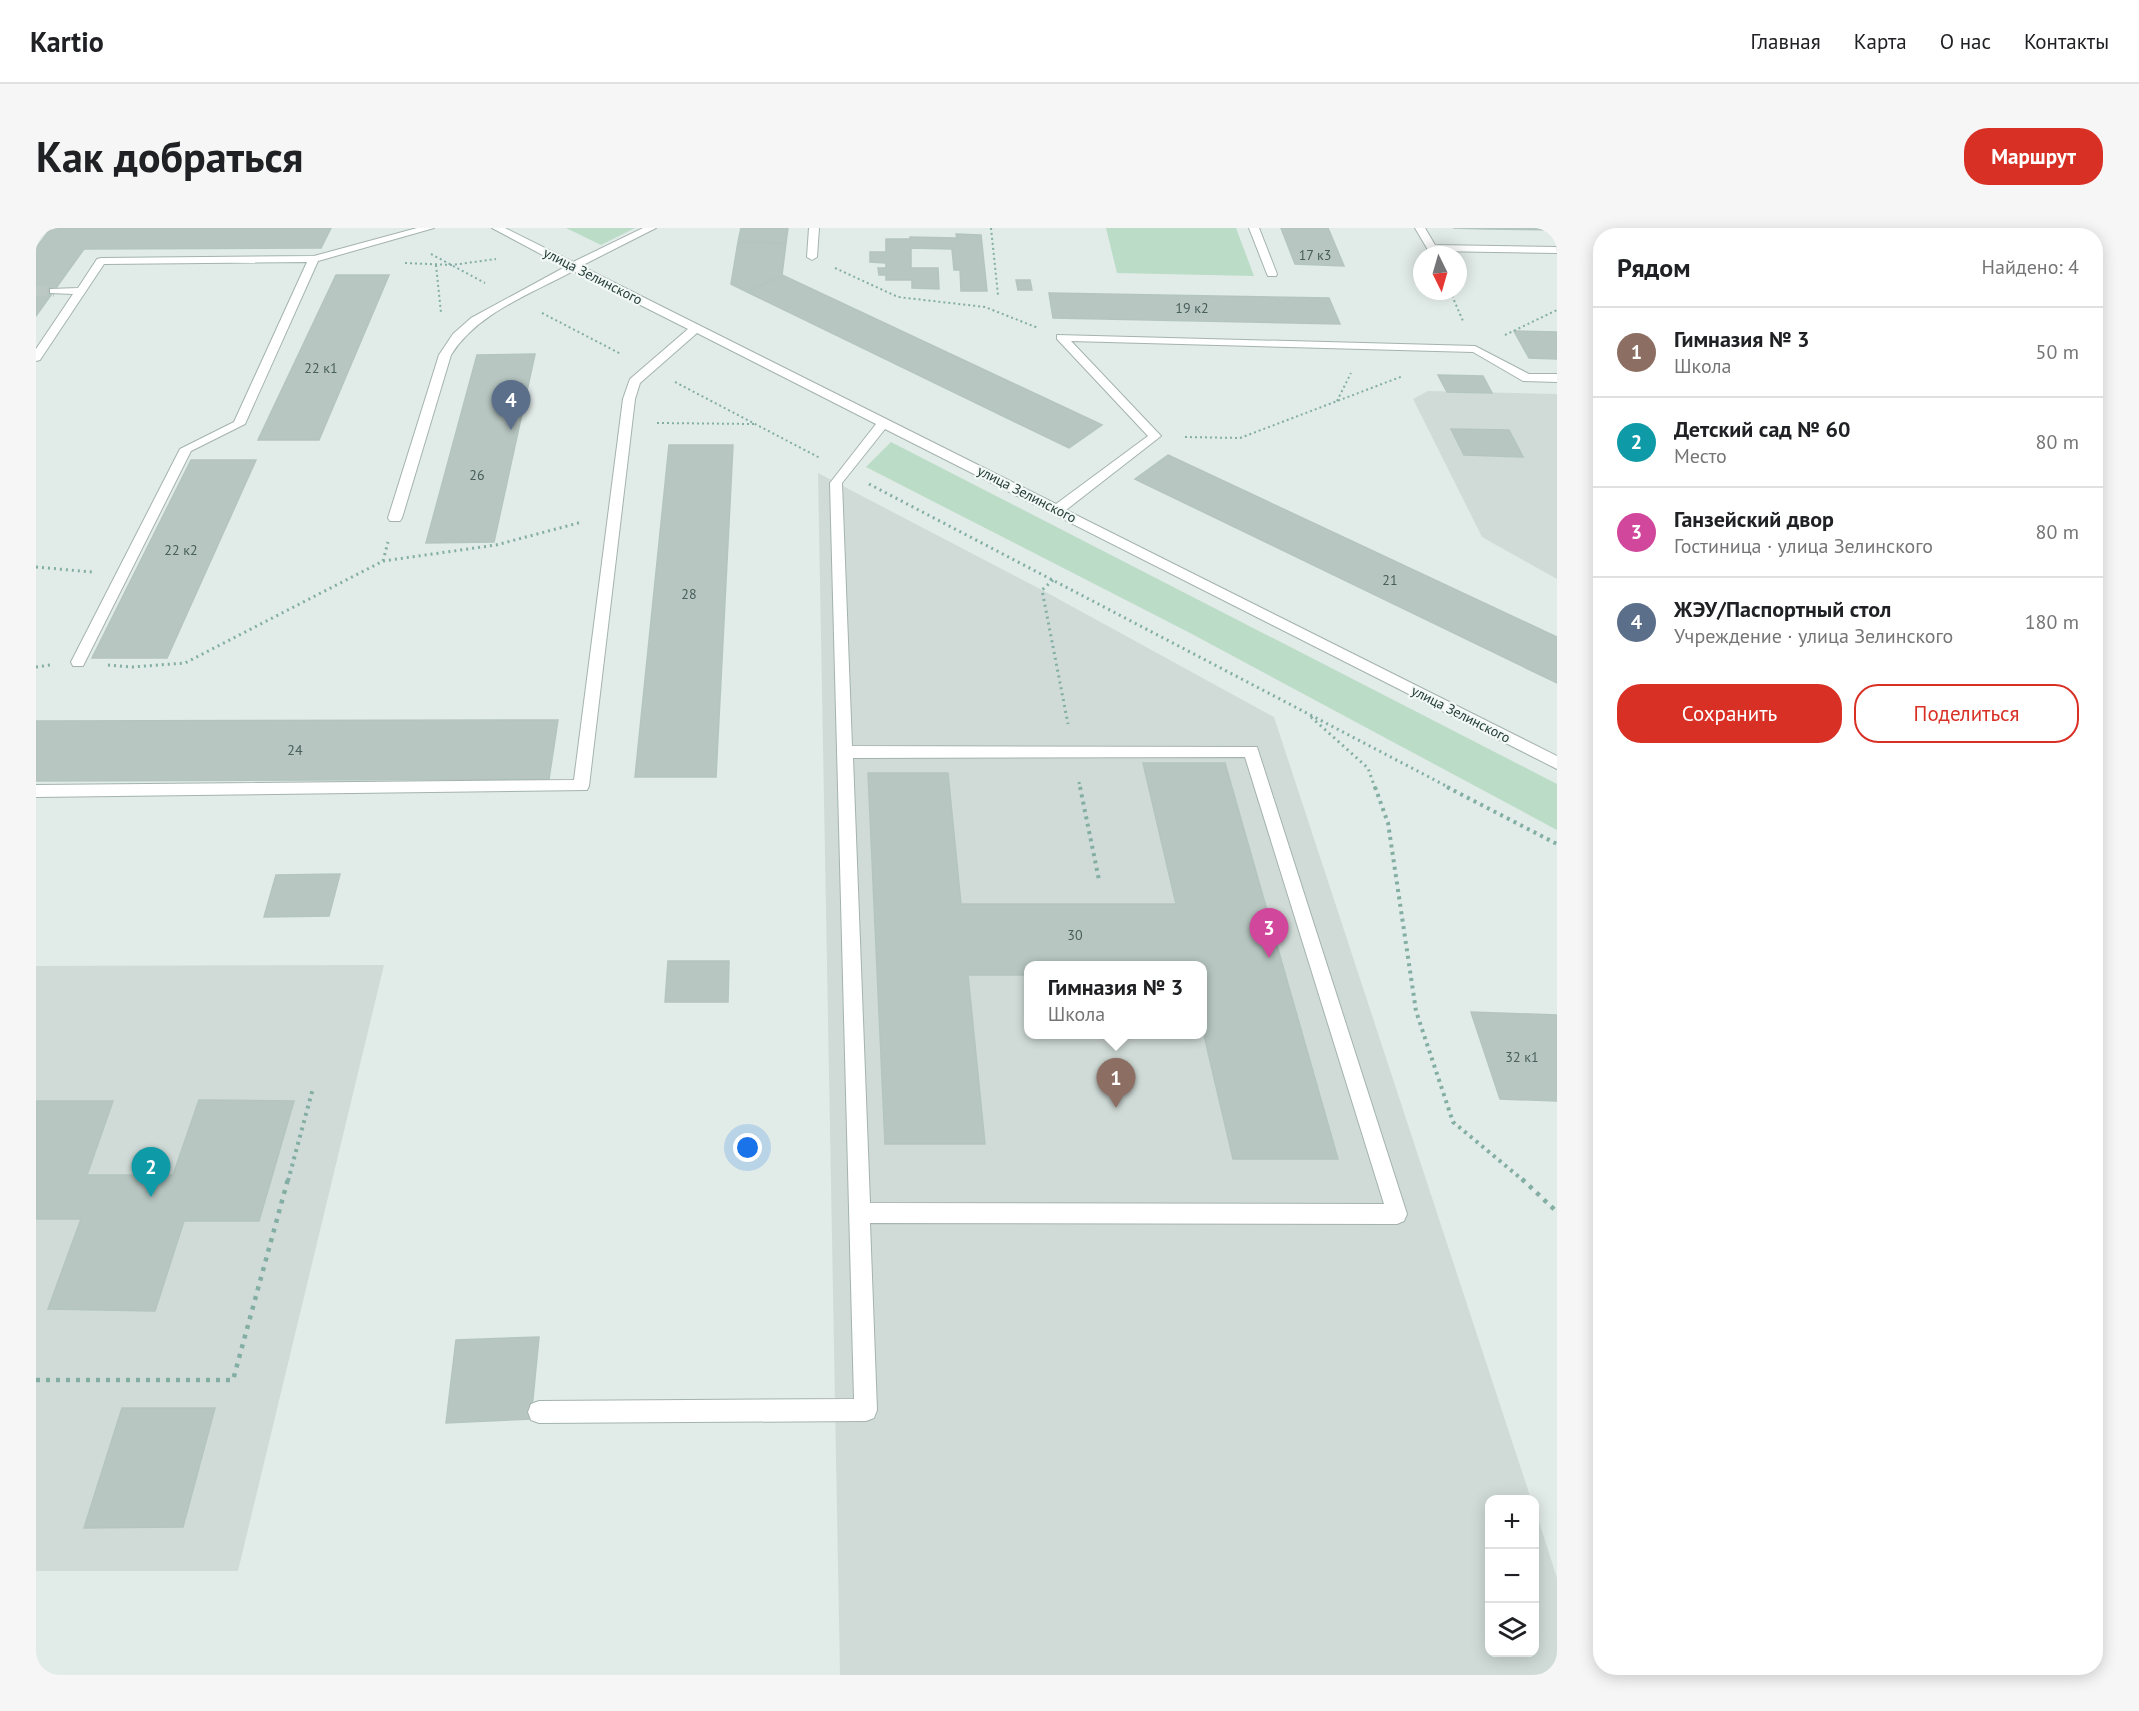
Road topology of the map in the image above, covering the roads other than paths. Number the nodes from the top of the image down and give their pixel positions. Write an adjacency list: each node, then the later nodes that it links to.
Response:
1 (429, 228): 9 (street)
2 (496, 228): 10 (street, улица Зелинского)
3 (651, 228): 10 (street)
4 (814, 228): 8 (street)
5 (1254, 228): 11 (street)
6 (1420, 228): 7 (street)
7 (1557, 250)
8 (812, 257)
9 (314, 259): 13 (street); 20 (street)
10 (574, 266): 14 (street, улица Зелинского); 19 (street)
11 (1272, 274)
12 (54, 291): 13 (street)
13 (81, 291): 15 (street)
14 (697, 327): 17 (street, улица Зелинского); 23 (street)
15 (36, 358)
16 (1557, 378): 18 (street)
17 (884, 422): 18 (street, улица Зелинского); 21 (street)
18 (1058, 509): 22 (street, улица Зелинского)
19 (395, 518)
20 (78, 662)
21 (846, 752): 24 (street); 24 (street)
22 (1557, 763)
23 (36, 791)
24 (859, 1213): 25 (street)
25 (539, 1412)

